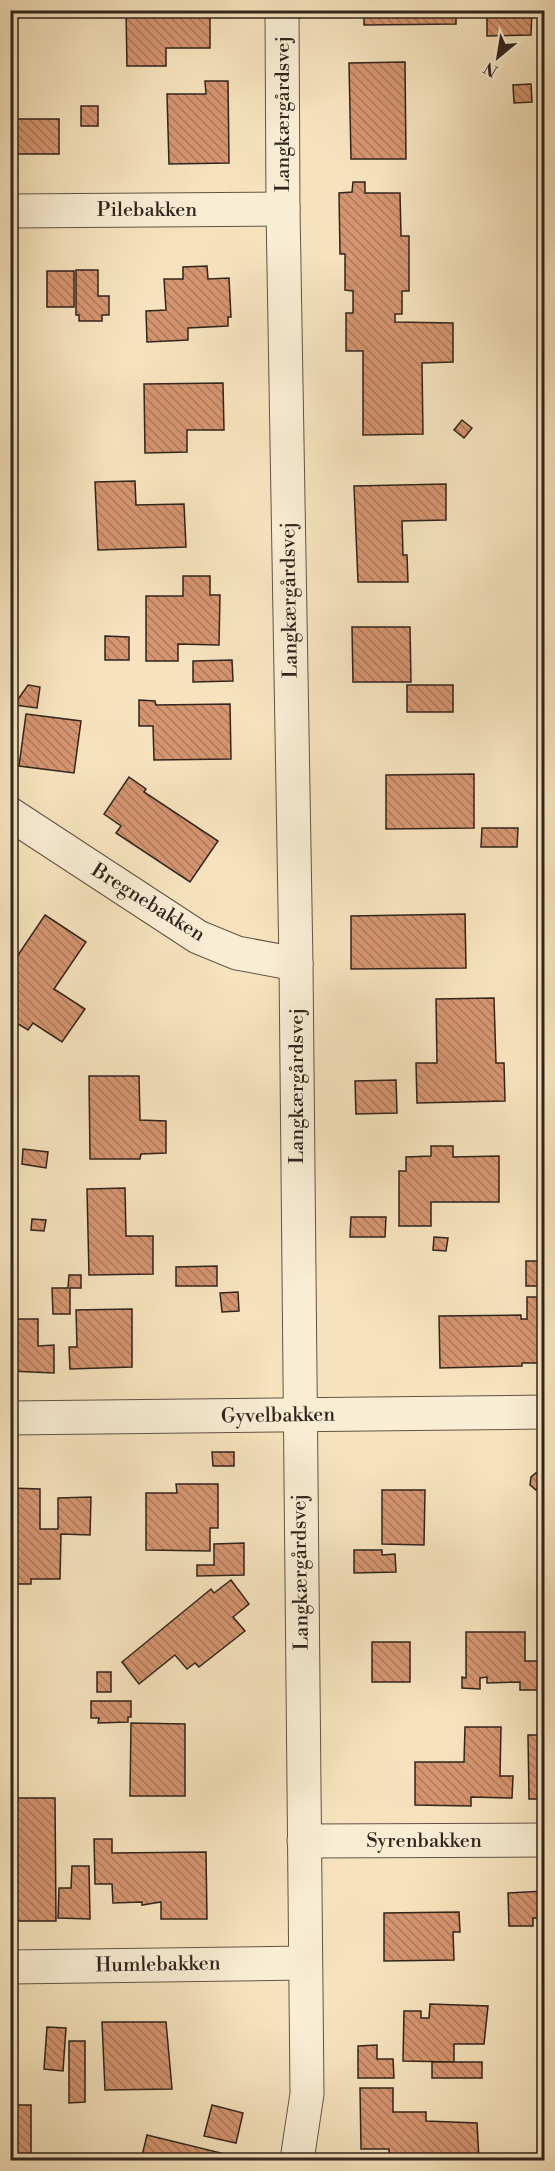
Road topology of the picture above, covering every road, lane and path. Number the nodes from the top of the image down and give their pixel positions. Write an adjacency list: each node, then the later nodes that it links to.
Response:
1 (282, 10): 2 (street, Langkærgårdsvej)
2 (283, 209): 3 (street, Pilebakken); 5 (street, Langkærgårdsvej)
3 (10, 211)
4 (10, 814): 5 (street, Bregnebakken)
5 (296, 964): 7 (street, Langkærgårdsvej)
6 (544, 1412): 7 (street, Gyvelbakken)
7 (300, 1416): 8 (street, Gyvelbakken); 10 (street, Langkærgårdsvej)
8 (10, 1418)
9 (544, 1840): 10 (street, Syrenbakken)
10 (304, 1841): 11 (street, Langkærgårdsvej)
11 (305, 1963): 12 (street, Humlebakken); 13 (street, Langkærgårdsvej)
12 (10, 1967)
13 (297, 2160)

